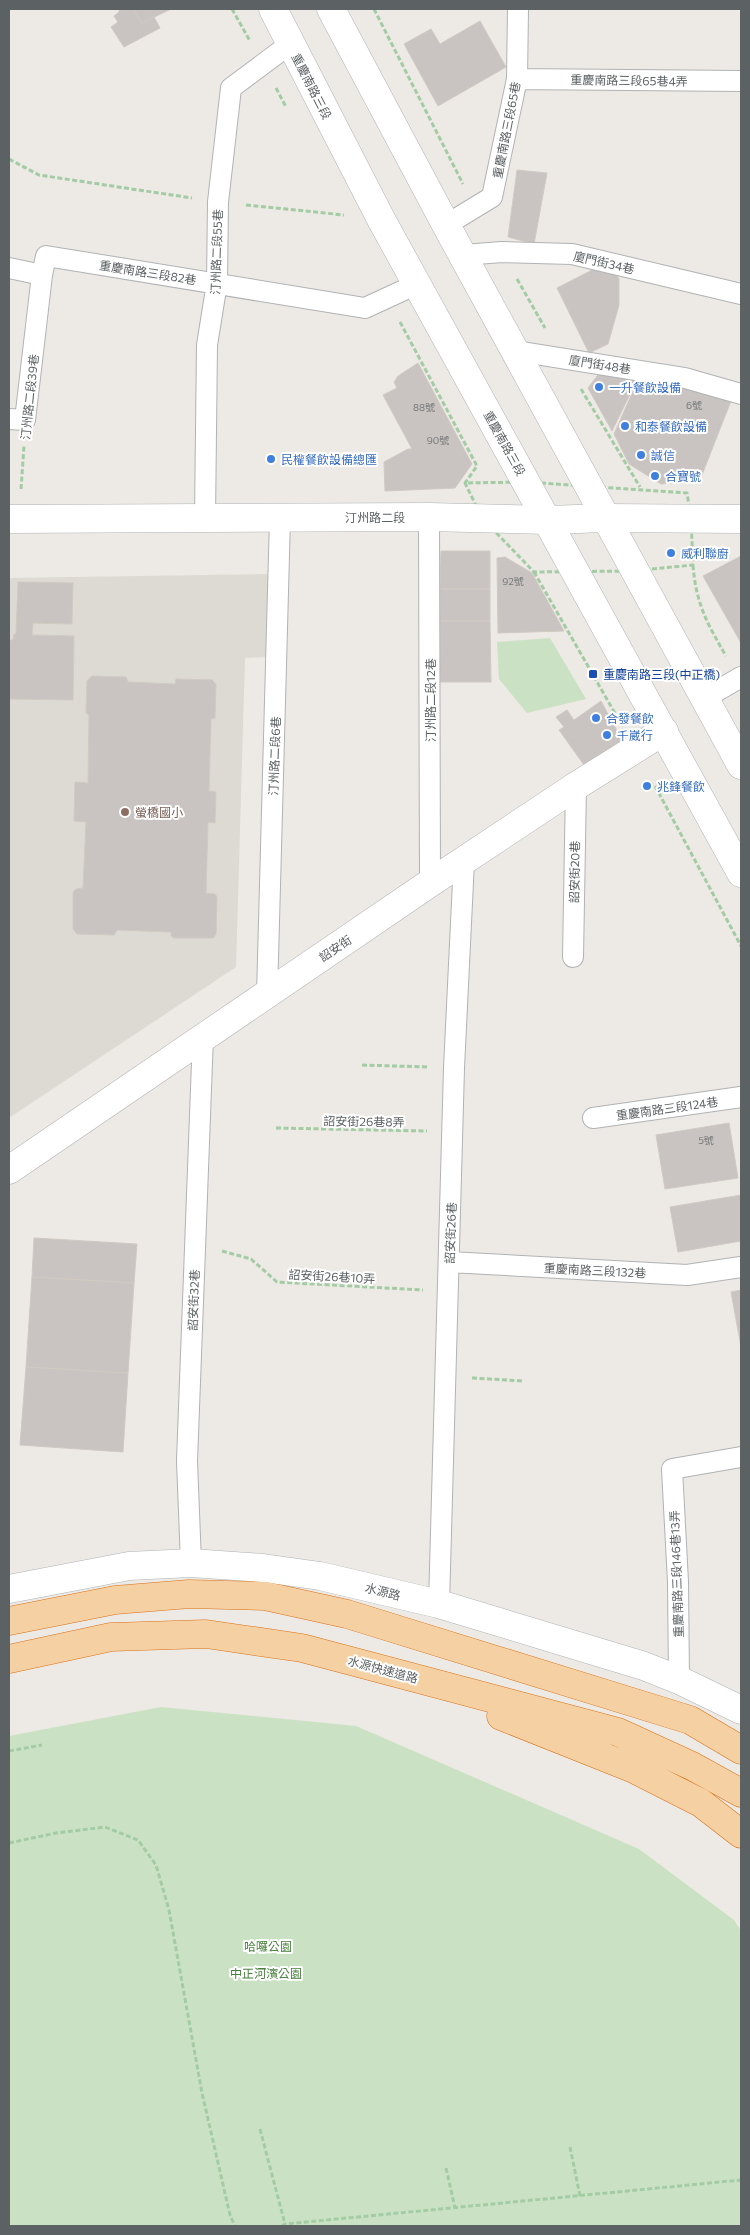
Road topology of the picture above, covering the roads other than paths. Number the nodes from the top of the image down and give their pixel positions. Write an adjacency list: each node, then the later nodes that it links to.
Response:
1 (274, 9): 4 (main road, 重慶南路三段)
2 (331, 9): 7 (main road)
3 (518, 9): 5 (lane, 重慶南路三段65巷)
4 (290, 44): 11 (lane, 汀州路二段55巷); 12 (main road, 重慶南路三段)
5 (517, 79): 6 (lane, 重慶南路三段65巷4弄); 7 (lane, 重慶南路三段65巷)
6 (741, 81)
7 (446, 225): 8 (main road)
8 (464, 255): 13 (lane, 廈門街34巷); 14 (main road)
9 (9, 268): 10 (lane)
10 (42, 275): 11 (lane, 重慶南路三段82巷); 16 (lane, 汀州路二段39巷)
11 (217, 283): 12 (lane, 重慶南路三段82巷); 21 (lane, 汀州路二段55巷)
12 (417, 284): 23 (main road, 重慶南路三段)
13 (741, 294)
14 (516, 351): 15 (lane, 廈門街48巷); 19 (main road)
15 (741, 394)
16 (17, 420)
17 (429, 517): 18 (main road, 汀州路二段); 23 (main road, 汀州路二段); 31 (lane, 汀州路二段12巷)
18 (280, 518): 21 (main road, 汀州路二段); 33 (lane, 汀州路二段6巷)
19 (606, 518): 22 (main road, 汀州路二段); 23 (main road, 汀州路二段); 25 (main road)
20 (14, 519): 21 (main road, 汀州路二段)
21 (204, 519)
22 (741, 519)
23 (548, 520): 26 (main road, 重慶南路三段)
24 (740, 677): 25 (lane)
25 (705, 698): 27 (main road)
26 (664, 731): 28 (main road, 詔安街); 30 (main road, 重慶南路三段)
27 (741, 765)
28 (576, 786): 29 (main road, 詔安街); 32 (lane, 詔安街20巷)
29 (464, 861): 31 (main road, 詔安街); 38 (lane, 詔安街26巷)
30 (741, 873)
31 (430, 883): 33 (main road, 詔安街)
32 (573, 957)
33 (267, 995): 34 (main road, 詔安街)
34 (203, 1036): 37 (main road, 詔安街); 41 (lane, 詔安街32巷)
35 (741, 1097): 36 (lane, 重慶南路三段124巷)
36 (593, 1118)
37 (9, 1170)
38 (449, 1262): 39 (lane, 重慶南路三段132巷); 43 (lane, 詔安街26巷)
39 (741, 1267)
40 (741, 1457): 47 (lane, 重慶南路三段146巷13弄)
41 (191, 1563): 42 (main road, 水源路); 43 (main road, 水源路)
42 (9, 1589)
43 (439, 1604): 47 (main road, 水源路)
44 (9, 1620): 49 (highway)
45 (9, 1659): 46 (highway, 水源快速道路)
46 (382, 1669): 50 (highway, 水源快速道路); 51 (highway)
47 (679, 1680): 48 (main road, 水源路)
48 (741, 1710)
49 (741, 1750)
50 (741, 1793)
51 (741, 1834)

